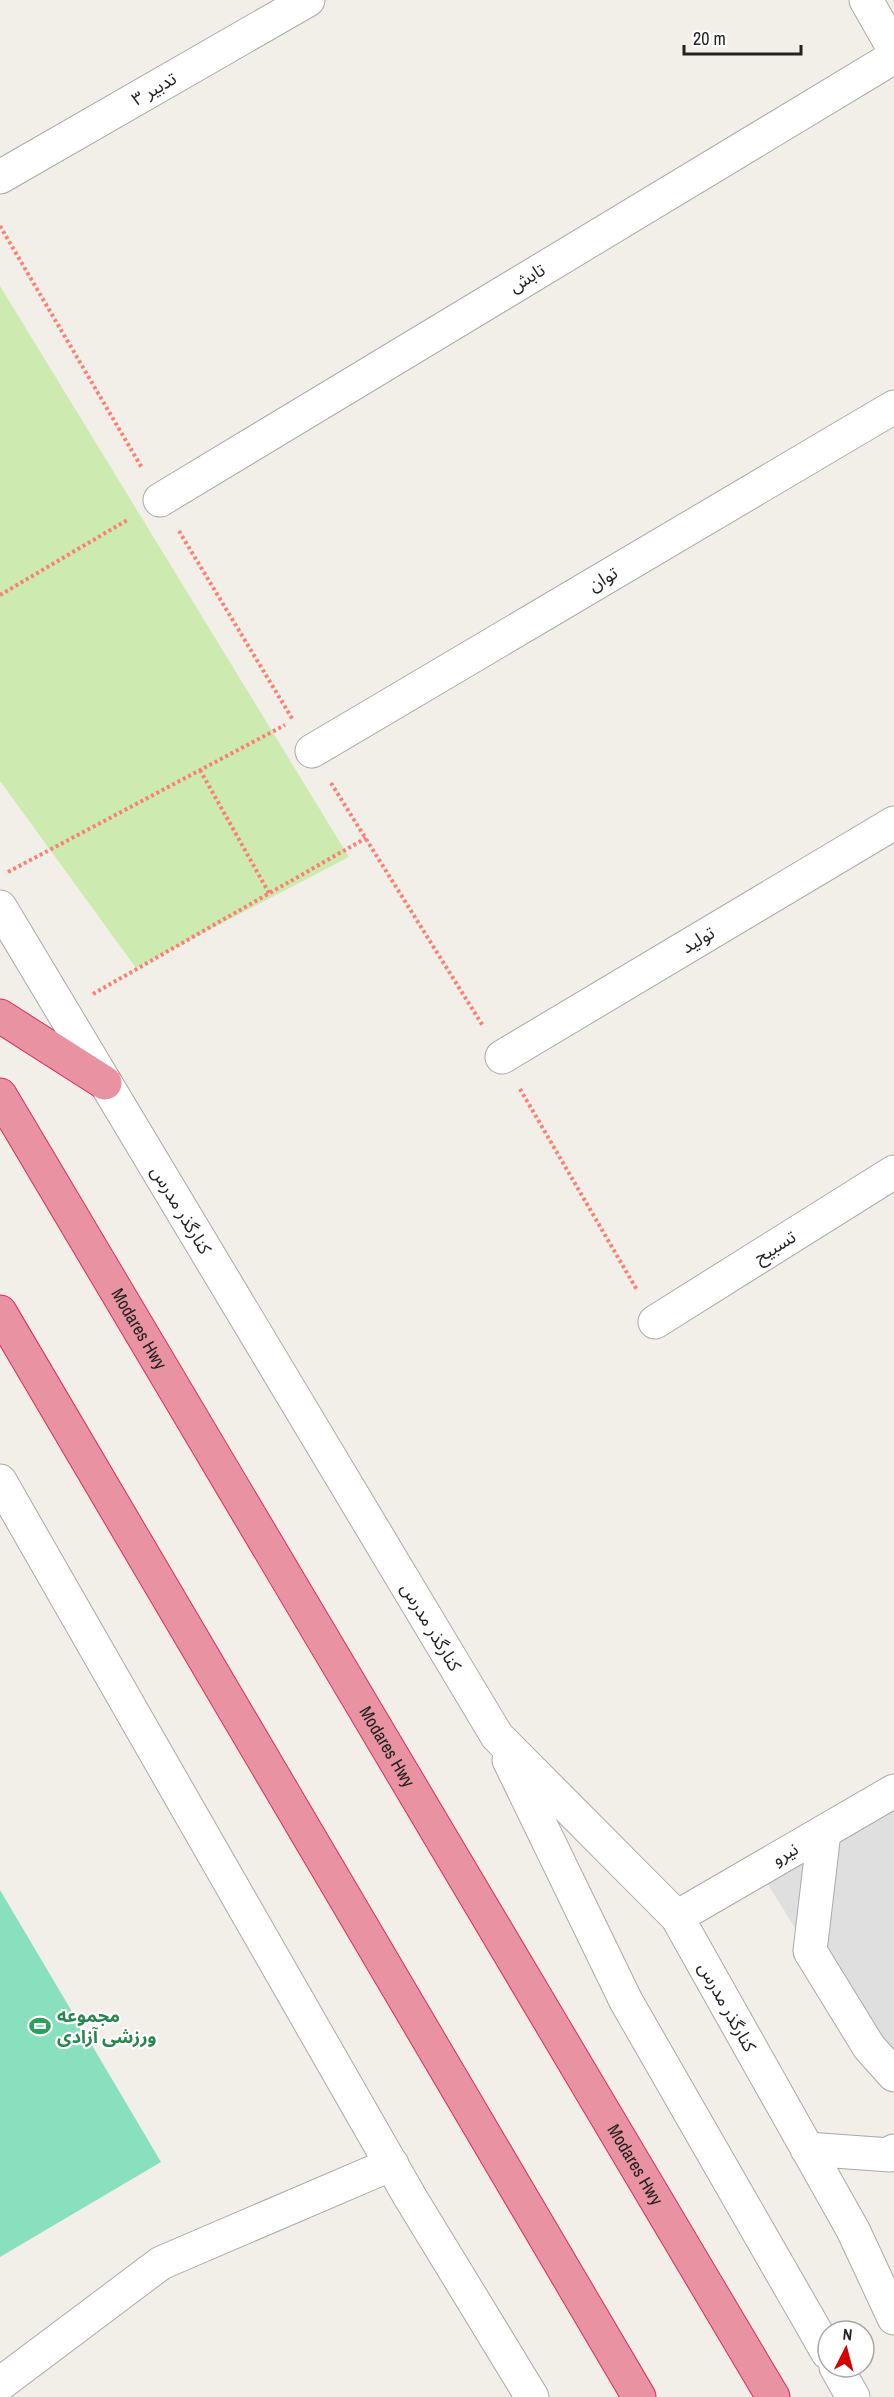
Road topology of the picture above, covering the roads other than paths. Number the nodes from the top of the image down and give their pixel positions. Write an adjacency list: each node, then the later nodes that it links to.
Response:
1 (308, 0): 5 (street, تدبیر ۳)
2 (866, 0): 3 (street)
3 (894, 49)
4 (894, 57): 7 (street, تابش)
5 (0, 177)
6 (894, 407): 8 (street, توان)
7 (160, 500)
8 (312, 751)
9 (894, 823): 12 (street, تولید)
10 (0, 907): 13 (street, کنارگذر مدرس)
11 (0, 1016): 13 (highway)
12 (502, 1057)
13 (105, 1083): 21 (street, کنارگذر مدرس)
14 (0, 1095): 35 (highway, Modares Hwy)
15 (894, 1172): 17 (street, تسبیح)
16 (0, 1312): 19 (highway)
17 (656, 1322)
18 (0, 1351): 19 (highway)
19 (78, 1444): 34 (highway)
20 (0, 1481): 28 (street)
21 (497, 1736): 24 (street, کنارگذر مدرس); 30 (street)
22 (894, 1791): 23 (street, نیرو)
23 (824, 1832): 24 (street, نیرو); 25 (street)
24 (677, 1917): 26 (street, کنارگذر مدرس)
25 (894, 2075)
26 (807, 2149): 27 (street); 29 (street, کنارگذر مدرس)
27 (894, 2151)
28 (392, 2164): 32 (street); 33 (street)
29 (893, 2310)
30 (816, 2332)
31 (843, 2379): 36 (street)
32 (0, 2384)
33 (532, 2397)
34 (639, 2397)
35 (773, 2397)
36 (853, 2397)

